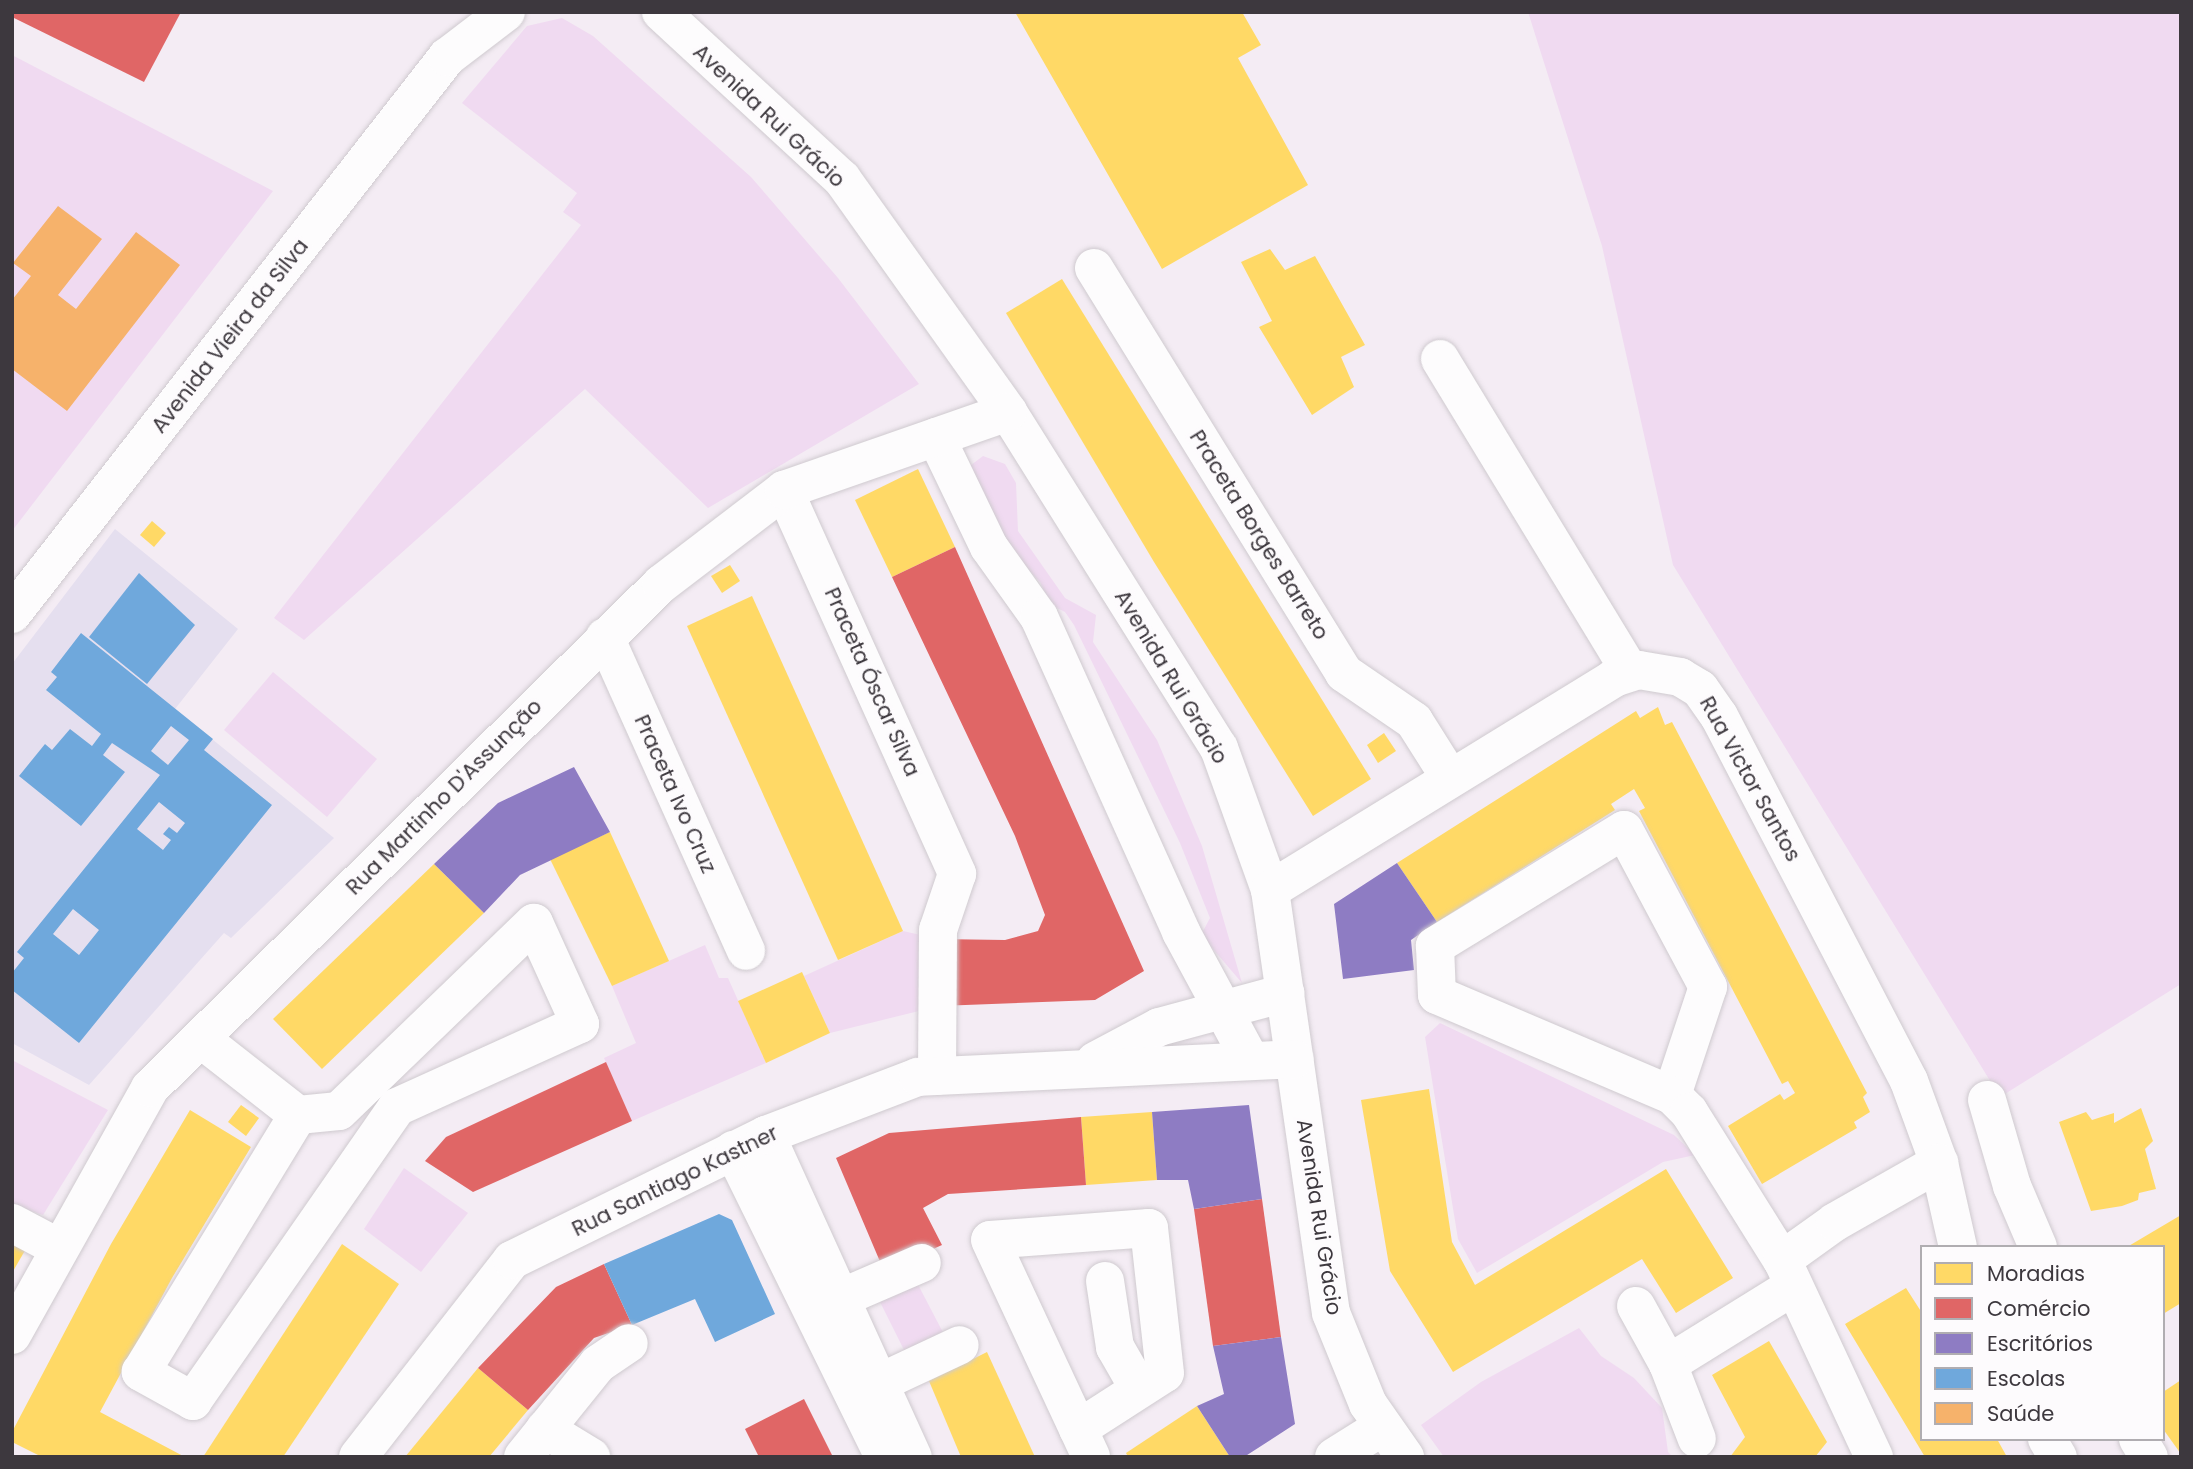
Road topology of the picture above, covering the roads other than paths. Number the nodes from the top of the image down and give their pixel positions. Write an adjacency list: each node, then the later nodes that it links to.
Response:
1 (458, 12): 5 (street, Avenida Vieira da Silva)
2 (506, 12): 5 (street, Avenida Vieira da Silva)
3 (635, 12): 4 (street, Avenida Rui Grácio)
4 (666, 19): 8 (street, Avenida Rui Grácio)
5 (447, 57): 11 (street, Avenida Vieira da Silva)
6 (1094, 268): 14 (street, Praceta Borges Barreto)
7 (1440, 359): 13 (street)
8 (1008, 412): 9 (street, Rua Martinho D'Assunção); 15 (street, Avenida Rui Grácio)
9 (936, 437): 10 (street, Rua Martinho D'Assunção); 18 (street)
10 (785, 490): 12 (street, Rua Martinho D'Assunção); 23 (street, Praceta Óscar Silva)
11 (12, 614)
12 (606, 637): 16 (street, Praceta Ivo Cruz); 19 (street, Rua Martinho D'Assunção)
13 (1630, 672): 14 (street, Rua Victor Santos); 30 (street, Rua Victor Santos)
14 (1450, 778): 15 (street, Rua Victor Santos)
15 (1270, 890): 17 (street, Avenida Rui Grácio)
16 (746, 951)
17 (1285, 993): 18 (street, Rua Santiago Kastner); 21 (street, Avenida Rui Grácio)
18 (1217, 999): 20 (street); 22 (street, Rua Santiago Kastner)
19 (201, 1039): 27 (street); 34 (street, Rua Martinho D'Assunção)
20 (1249, 1058): 21 (street, Rua Santiago Kastner); 22 (street, Rua Santiago Kastner)
21 (1295, 1059): 46 (street, Avenida Rui Grácio)
22 (1084, 1068): 23 (street, Rua Santiago Kastner)
23 (937, 1076): 29 (street, Rua Santiago Kastner)
24 (1672, 1095): 24 (street); 36 (street)
25 (1987, 1100): 33 (street)
26 (339, 1111): 27 (street); 28 (street); 28 (street)
27 (298, 1115): 28 (street)
28 (375, 1137)
29 (750, 1142): 38 (street); 52 (street, Rua Santiago Kastner); 54 (street)
30 (1939, 1163): 32 (street, Rua Victor Santos); 36 (street)
31 (12, 1223): 34 (street)
32 (1958, 1245)
33 (2037, 1245)
34 (59, 1248): 40 (street, Rua Martinho D'Assunção)
35 (922, 1263): 38 (street)
36 (1788, 1273): 43 (street); 58 (street)
37 (1105, 1281): 45 (street)
38 (841, 1298): 44 (street)
39 (1636, 1307): 43 (street)
40 (12, 1335)
41 (629, 1343): 50 (street)
42 (960, 1345): 44 (street)
43 (1668, 1364): 47 (street)
44 (879, 1383): 55 (street)
45 (1139, 1389): 51 (street); 51 (street)
46 (1382, 1427): 56 (street); 57 (street, Avenida Rui Grácio)
47 (1697, 1439)
48 (2048, 1441): 59 (street)
49 (2139, 1441): 60 (street)
50 (534, 1443): 53 (street)
51 (1084, 1443)
52 (358, 1457)
53 (592, 1457)
54 (884, 1457)
55 (913, 1457)
56 (1334, 1457)
57 (1405, 1457)
58 (1874, 1457)
59 (2057, 1457)
60 (2149, 1457)

